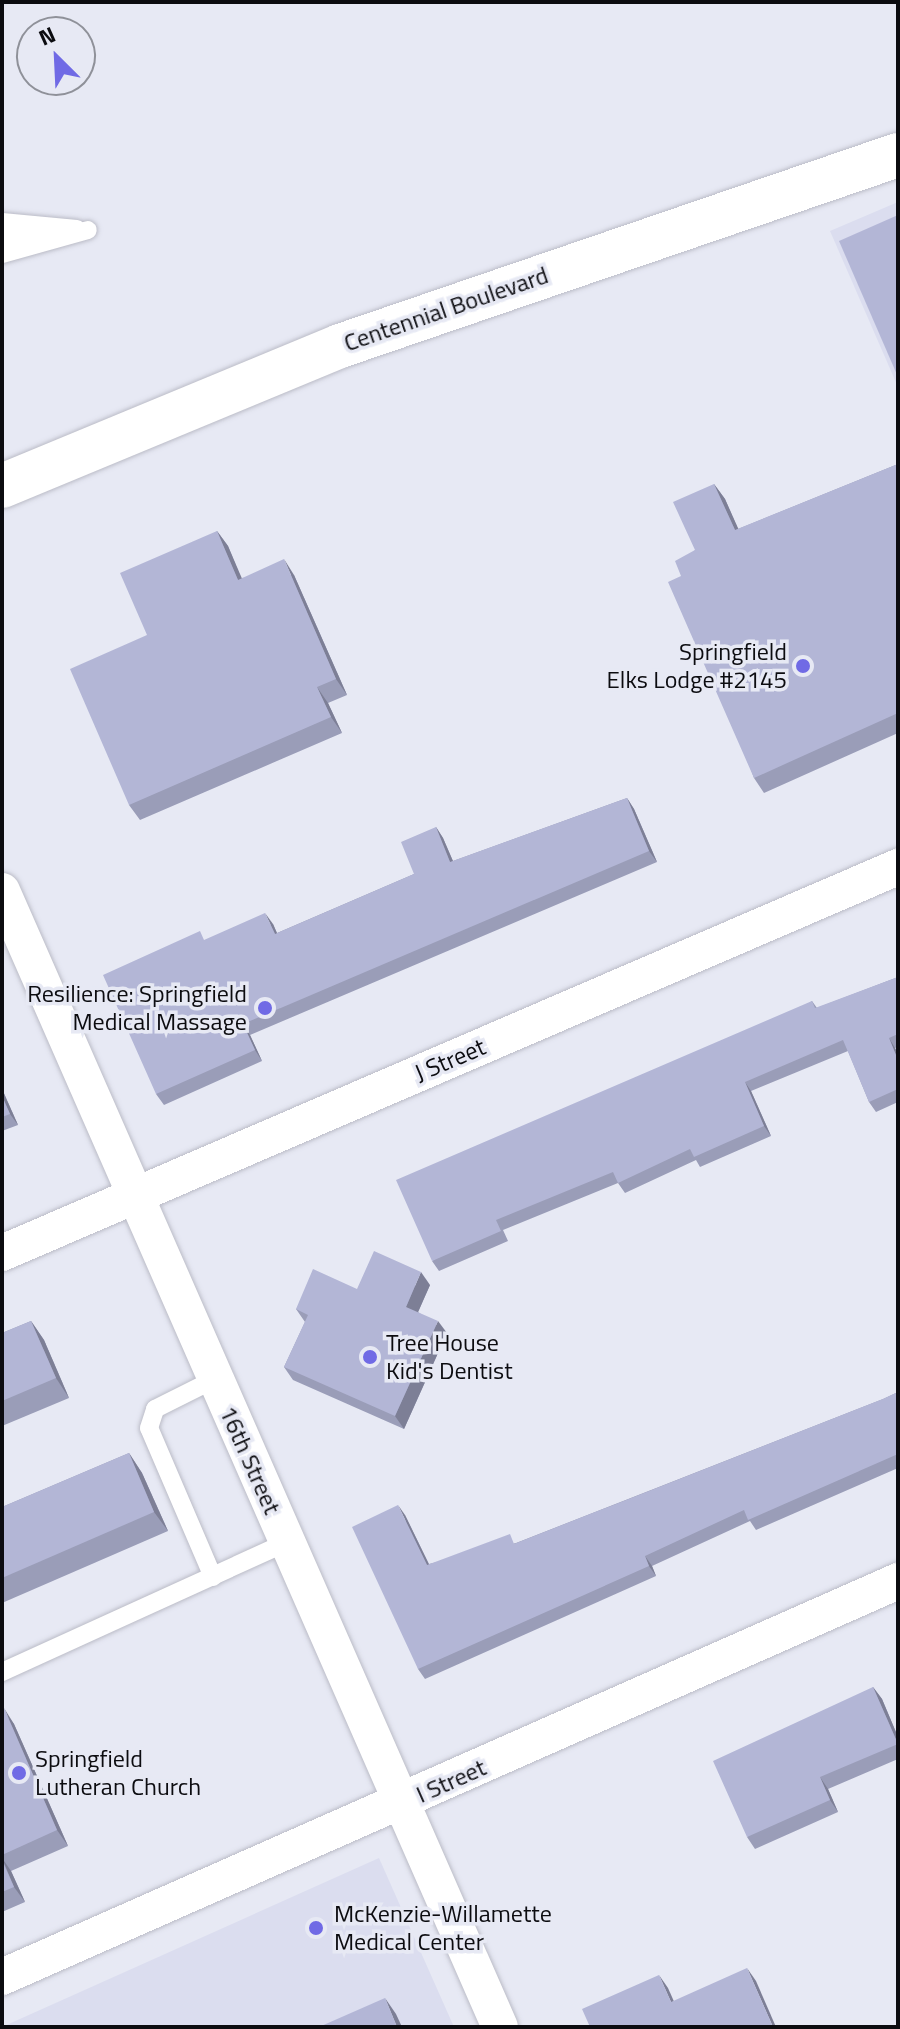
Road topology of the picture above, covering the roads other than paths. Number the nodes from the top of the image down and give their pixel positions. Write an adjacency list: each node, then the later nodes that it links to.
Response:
1 (898, 155): 6 (street, Centennial Boulevard)
2 (2, 222): 3 (lane)
3 (88, 230): 4 (lane); 5 (lane)
4 (2, 238)
5 (2, 254)
6 (2, 486)
7 (898, 867): 9 (street, J Street)
8 (2, 891): 9 (street, 16th Street)
9 (134, 1196): 10 (street, J Street); 11 (street, 16th Street)
10 (2, 1253)
11 (215, 1379): 12 (street, 16th Street); 13 (lane)
12 (287, 1542): 13 (lane); 16 (street, 16th Street)
13 (213, 1577): 15 (lane)
14 (898, 1581): 16 (street, I Street)
15 (2, 1672)
16 (401, 1803): 17 (street, I Street); 18 (street, 16th Street)
17 (2, 1977)
18 (500, 2027)

